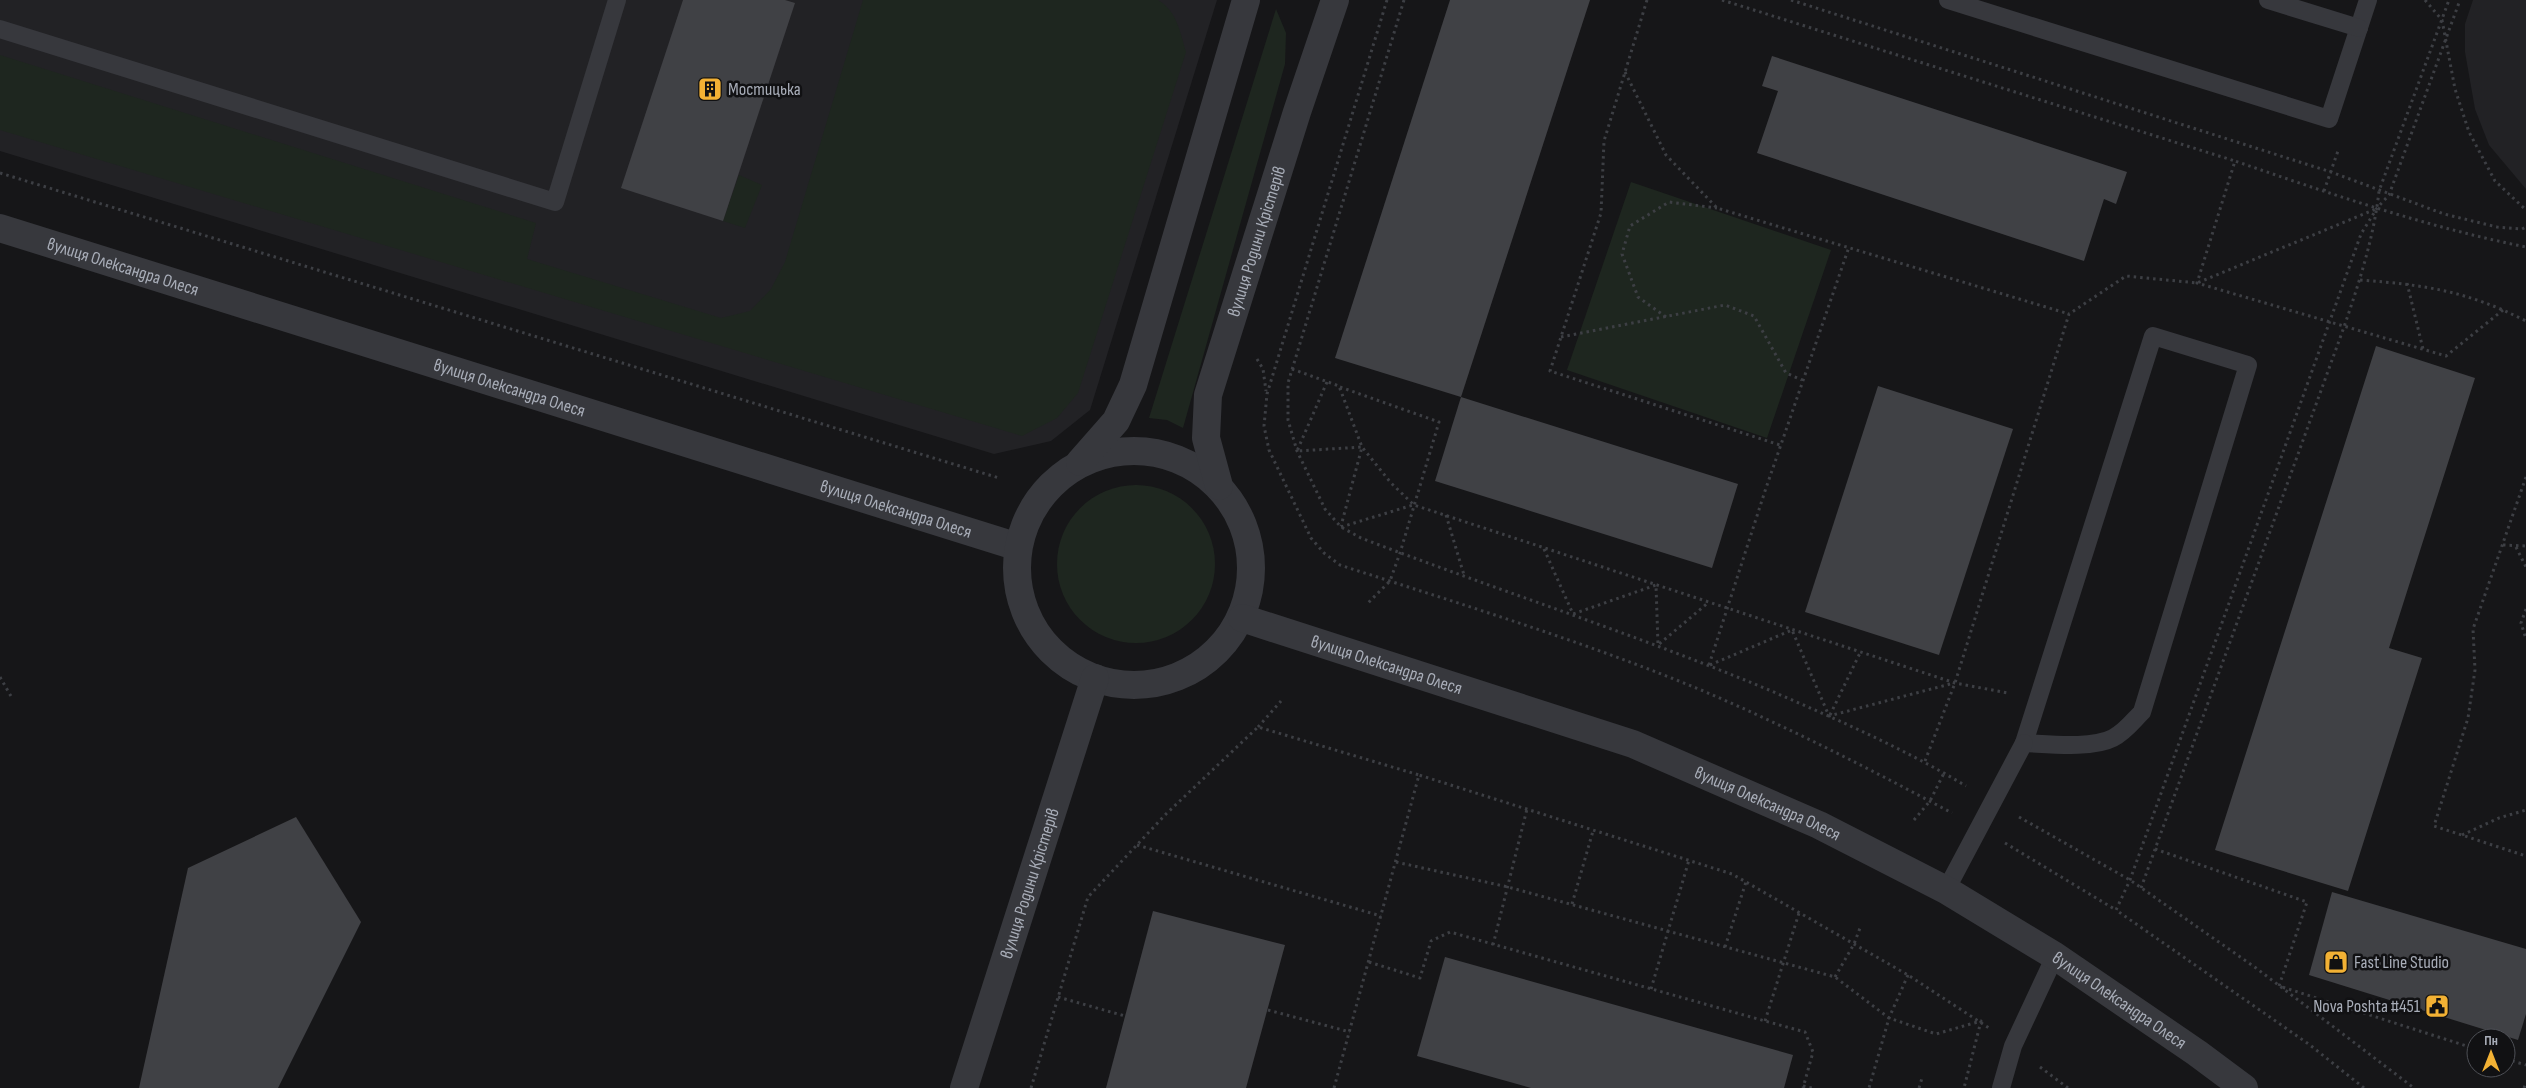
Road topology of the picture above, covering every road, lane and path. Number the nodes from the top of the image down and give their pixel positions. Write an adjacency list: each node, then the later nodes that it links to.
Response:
1 (617, 0): 17 (lane)
2 (1246, 0): 49 (street)
3 (1335, 0): 52 (street, вулиця Родини Крістерів)
4 (1387, 0): 64 (path)
5 (1404, 0): 42 (path)
6 (1647, 0): 19 (path)
7 (1722, 0): 20 (path)
8 (1791, 0): 22 (path)
9 (1948, 0): 16 (lane)
10 (2268, 0): 16 (lane)
11 (2368, 0): 16 (lane)
12 (2425, 0): 15 (path)
13 (2449, 0): 15 (path)
14 (2460, 0): 18 (path)
15 (2442, 20): 18 (path); 22 (path)
16 (2359, 28)
17 (0, 29)
18 (2446, 39): 23 (path); 26 (path)
19 (1625, 72): 24 (path); 40 (path)
20 (2235, 161): 25 (path); 32 (path)
21 (0, 174): 51 (path)
22 (2378, 191): 23 (path); 25 (path)
23 (2389, 195): 25 (path); 27 (path)
24 (1717, 208): 29 (path); 36 (path)
25 (2377, 208): 30 (path); 31 (path); 32 (path); 37 (path)
26 (2526, 210)
27 (2526, 227)
28 (0, 228): 58 (street, вулиця Олександра Олеся)
29 (1849, 247): 35 (path); 43 (path)
30 (2526, 247)
31 (2360, 280): 33 (path); 39 (path)
32 (2197, 283): 35 (path); 37 (path)
33 (2407, 283): 34 (path); 41 (path)
34 (2503, 310): 38 (path); 41 (path)
35 (2069, 314): 79 (path)
36 (1666, 317): 40 (path); 43 (path)
37 (2329, 322): 39 (path); 102 (path)
38 (2526, 322)
39 (2344, 327): 41 (path); 98 (path)
40 (1561, 338): 46 (path)
41 (2423, 349)
42 (1292, 369): 44 (path); 48 (path)
43 (1802, 380): 46 (path)
44 (1327, 382): 45 (path); 48 (path)
45 (1339, 386): 47 (path); 53 (path)
46 (1780, 446): 68 (path)
47 (1362, 447): 48 (path); 53 (path); 55 (path)
48 (1296, 451): 55 (path)
49 (1077, 466): 52 (street); 58 (street)
50 (2526, 476): 56 (path)
51 (999, 478)
52 (1219, 486): 71 (street)
53 (1414, 505): 54 (path); 55 (path); 61 (path)
54 (1446, 515): 60 (path); 63 (path)
55 (1341, 527): 61 (path)
56 (2503, 545): 59 (path); 96 (path)
57 (2526, 546): 59 (path)
58 (1018, 547): 78 (street)
59 (2516, 547): 62 (path)
60 (1544, 548): 65 (path); 70 (path)
61 (1400, 553): 63 (path); 64 (path)
62 (2526, 567)
63 (1464, 576): 70 (path)
64 (1390, 581): 67 (path); 89 (path)
65 (1656, 585): 66 (path); 70 (path); 74 (path)
66 (1709, 602): 68 (path); 74 (path)
67 (1367, 604)
68 (1728, 609): 72 (path); 76 (path)
69 (2526, 609): 73 (path)
70 (1573, 614): 74 (path)
71 (1242, 618): 78 (street); 106 (street, вулиця Олександра Олеся)
72 (1792, 630): 75 (path); 76 (path); 83 (path)
73 (2526, 639)
74 (1658, 645): 76 (path)
75 (1860, 653): 79 (path); 83 (path)
76 (1709, 666): 83 (path)
77 (0, 678): 80 (path)
78 (1095, 678): 135 (street, вулиця Родини Крістерів)
79 (1955, 683): 81 (path); 83 (path); 86 (path)
80 (12, 698)
81 (2038, 699): 85 (lane); 85 (lane)
82 (1281, 702): 84 (path)
83 (1829, 716): 86 (path)
84 (1258, 727): 88 (path); 97 (path)
85 (2024, 743): 90 (lane)
86 (1925, 761): 87 (path)
87 (1944, 773): 89 (path); 90 (path)
88 (1419, 776): 91 (path); 101 (path)
89 (1930, 801): 93 (path); 94 (path)
90 (1992, 802): 94 (lane); 102 (path)
91 (1527, 810): 95 (path); 104 (path)
92 (2526, 810): 96 (path)
93 (1914, 820)
94 (1978, 826): 106 (lane); 108 (path)
95 (1593, 830): 100 (path); 107 (path)
96 (2461, 835): 99 (path)
97 (1137, 845): 110 (path); 123 (path)
98 (2156, 849): 105 (path); 121 (path)
99 (2526, 856)
100 (1688, 860): 103 (path); 112 (path)
101 (1396, 862): 104 (path); 110 (path)
102 (2130, 880): 105 (path); 108 (path)
103 (1746, 882): 109 (path); 115 (path)
104 (1508, 887): 107 (path); 114 (path)
105 (2141, 888): 121 (path)
106 (1946, 890): 116 (street, вулиця Олександра Олеся)
107 (1572, 904): 112 (path)
108 (2116, 910): 145 (path)
109 (1799, 913): 113 (path); 118 (path)
110 (1381, 916): 117 (path)
111 (1860, 928): 113 (path)
112 (1668, 930): 115 (path); 122 (path)
113 (1854, 944): 119 (path); 120 (path)
114 (1493, 945): 117 (path); 122 (path)
115 (1725, 947): 118 (path)
116 (2055, 956): 130 (lane); 144 (street, вулиця Олександра Олеся)
117 (1369, 962): 129 (path)
118 (1783, 962): 120 (path); 127 (path)
119 (1908, 975): 126 (path); 128 (path)
120 (1834, 976): 126 (path)
121 (2279, 986): 131 (path); 146 (path)
122 (1651, 989): 127 (path)
123 (1058, 997): 125 (path); 136 (path)
124 (1268, 1010): 129 (path)
125 (1125, 1016)
126 (1889, 1018): 128 (path); 139 (path)
127 (1765, 1021): 134 (path)
128 (1981, 1021): 130 (path); 141 (path)
129 (1350, 1032): 137 (path)
130 (2013, 1046): 142 (lane); 143 (path)
131 (2466, 1046)
132 (1922, 1078): 140 (path)
133 (2526, 1082): 147 (path)
134 (1803, 1087): 138 (path)
135 (964, 1088)
136 (1032, 1088)
137 (1334, 1088)
138 (1812, 1088)
139 (1869, 1088)
140 (1919, 1088)
141 (1964, 1088)
142 (2001, 1088)
143 (2068, 1088)
144 (2244, 1088)
145 (2364, 1088)
146 (2414, 1088)
147 (2524, 1088)

